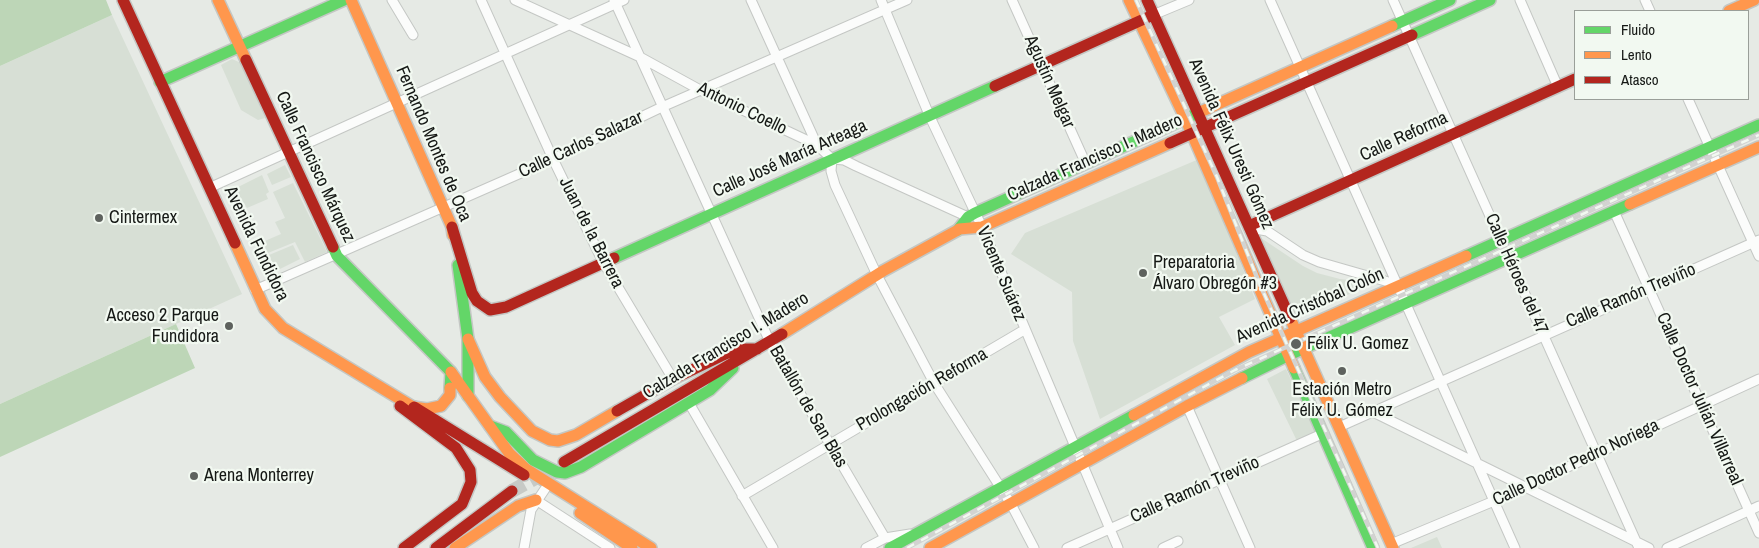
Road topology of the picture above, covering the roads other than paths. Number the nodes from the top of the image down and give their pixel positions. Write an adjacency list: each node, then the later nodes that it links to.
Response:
1 (123, 0): 37 (main road, Avenida Fundidora)
2 (218, 0): 30 (main road, Calle Francisco Márquez)
3 (344, 0): 30 (main road)
4 (350, 0): 42 (main road, Fernando Montes de Oca)
5 (392, 0): 28 (street)
6 (481, 0): 31 (street, Juan de la Barrera)
7 (514, 0): 27 (street, Antonio Coello)
8 (751, 0): 32 (street)
9 (881, 0): 22 (street, Vicente Suárez)
10 (907, 0): 22 (street, Calle Carlos Salazar)
11 (1012, 0): 34 (street, Agustín Melgar)
12 (1129, 0): 25 (main road, Avenida Félix Uresti Gómez)
13 (1147, 0): 24 (main road, Avenida Félix Uresti Gómez)
14 (1189, 0): 24 (street, Calle José María Arteaga)
15 (1270, 0): 35 (street)
16 (1392, 0): 26 (street, Calle Héroes del 47)
17 (1450, 0): 26 (main road, Calzada Francisco I. Madero)
18 (1490, 0): 29 (main road, Calzada Francisco I. Madero)
19 (1520, 0): 39 (street)
20 (1754, 0): 23 (main road)
21 (618, 1): 27 (street); 33 (street, Batallón de San Blas)
22 (886, 10): 32 (street, Calle Carlos Salazar); 45 (street, Vicente Suárez)
23 (1731, 10)
24 (1154, 15): 25 (main road, Calle José María Arteaga); 44 (main road, Avenida Félix Uresti Gómez)
25 (1139, 22): 34 (main road, Calle José María Arteaga); 46 (main road, Avenida Félix Uresti Gómez)
26 (1402, 22): 29 (street, Calle Héroes del 47); 35 (main road, Calzada Francisco I. Madero)
27 (567, 26): 31 (street); 33 (street, Antonio Coello)
28 (413, 35)
29 (1409, 37): 38 (main road, Calzada Francisco I. Madero); 49 (street, Calle Héroes del 47)
30 (239, 47): 37 (main road); 54 (main road, Calle Francisco Márquez)
31 (505, 55): 42 (street); 55 (street, Juan de la Barrera)
32 (776, 57): 40 (street, Calle Carlos Salazar); 51 (street)
33 (640, 58): 40 (street, Antonio Coello); 43 (street, Batallón de San Blas)
34 (1043, 66): 45 (main road, Calle José María Arteaga); 57 (street, Agustín Melgar)
35 (1300, 68): 38 (street); 44 (main road, Calzada Francisco I. Madero)
36 (1574, 80): 39 (main road, Calle Reforma)
37 (160, 82): 60 (main road, Avenida Fundidora)
38 (1306, 83): 48 (main road, Calzada Francisco I. Madero); 59 (street)
39 (1558, 87): 49 (main road, Calle Reforma)
40 (702, 90): 43 (street, Calle Carlos Salazar); 51 (street, Antonio Coello)
41 (1688, 100): 53 (street)
42 (397, 103): 54 (street); 61 (main road, Fernando Montes de Oca)
43 (662, 107): 55 (street, Calle Carlos Salazar); 63 (street, Batallón de San Blas)
44 (1198, 114): 46 (main road, Calzada Francisco I. Madero); 48 (main road, Avenida Félix Uresti Gómez)
45 (930, 117): 56 (main road, Calle José María Arteaga); 64 (street, Vicente Suárez)
46 (1186, 120): 50 (main road, Avenida Félix Uresti Gómez); 57 (main road, Calzada Francisco I. Madero)
47 (1759, 125): 53 (main road, Avenida Cristóbal Colón)
48 (1205, 129): 50 (main road, Calzada Francisco I. Madero); 67 (main road, Avenida Félix Uresti Gómez)
49 (1454, 133): 59 (main road, Calle Reforma); 69 (street, Calle Héroes del 47)
50 (1192, 134): 66 (main road, Calzada Francisco I. Madero); 83 (main road, Avenida Félix Uresti Gómez)
51 (817, 145): 56 (street, Antonio Coello)
52 (1759, 147): 58 (main road, Avenida Cristóbal Colón)
53 (1709, 148): 58 (street); 69 (main road, Avenida Cristóbal Colón)
54 (288, 151): 60 (street); 71 (main road, Calle Francisco Márquez)
55 (553, 159): 61 (street, Calle Carlos Salazar); 74 (street, Juan de la Barrera)
56 (832, 159): 63 (main road, Calle José María Arteaga); 64 (street, Antonio Coello); 75 (street)
57 (1086, 164): 64 (main road, Calzada Francisco I. Madero)
58 (1717, 165): 62 (main road, Avenida Cristóbal Colón); 70 (street)
59 (1351, 181): 67 (main road, Calle Reforma); 76 (street)
60 (209, 188): 78 (main road, Avenida Fundidora)
61 (444, 208): 65 (main road, Fernando Montes de Oca); 71 (street, Calle Carlos Salazar)
62 (1614, 210): 73 (main road, Avenida Cristóbal Colón); 77 (street, Calle Doctor Julián Villarreal)
63 (711, 213): 74 (main road, Calle José María Arteaga); 85 (street, Batallón de San Blas)
64 (972, 215): 66 (street, Vicente Suárez); 68 (main road, Calzada Francisco I. Madero)
65 (452, 227): 74 (main road, Calle José María Arteaga); 84 (main road, Fernando Montes de Oca)
66 (982, 227): 68 (main road, Calzada Francisco I. Madero); 80 (street, Vicente Suárez)
67 (1249, 227): 76 (street); 81 (main road, Avenida Félix Uresti Gómez)
68 (959, 229): 75 (main road, Calzada Francisco I. Madero)
69 (1501, 240): 73 (street, Calle Héroes del 47); 76 (main road, Avenida Cristóbal Colón)
70 (1756, 241): 72 (street); 77 (street, Calle Ramón Treviño)
71 (337, 256): 78 (street, Calle Carlos Salazar); 90 (main road, Calle Francisco Márquez)
72 (1759, 256)
73 (1509, 257): 79 (main road, Avenida Cristóbal Colón); 82 (street, Calle Héroes del 47)
74 (604, 262): 91 (street, Juan de la Barrera)
75 (877, 275): 85 (main road, Calzada Francisco I. Madero); 94 (street)
76 (1399, 285): 79 (street); 81 (main road, Avenida Cristóbal Colón)
77 (1650, 289): 82 (street, Calle Ramón Treviño); 98 (street, Calle Doctor Julián Villarreal)
78 (255, 290): 95 (main road, Avenida Fundidora)
79 (1407, 302): 86 (main road, Avenida Cristóbal Colón); 93 (street)
80 (1024, 330): 94 (street, Prolongación Reforma); 106 (street, Vicente Suárez)
81 (1297, 330): 83 (main road, Avenida Cristóbal Colón); 86 (main road, Avenida Félix Uresti Gómez)
82 (1543, 334): 93 (street, Calle Ramón Treviño); 107 (street, Calle Héroes del 47)
83 (1281, 337): 88 (main road, Avenida Félix Uresti Gómez); 106 (main road, Avenida Cristóbal Colón)
84 (468, 339): 91 (main road); 96 (main road, Fernando Montes de Oca)
85 (770, 342): 87 (main road, Calzada Francisco I. Madero); 105 (street, Batallón de San Blas)
86 (1305, 348): 88 (main road, Avenida Cristóbal Colón); 103 (main road, Avenida Félix Uresti Gómez)
87 (758, 349): 89 (main road, Calzada Francisco I. Madero); 91 (main road)
88 (1288, 355): 99 (main road, Avenida Cristóbal Colón); 104 (main road, Avenida Félix Uresti Gómez)
89 (740, 359): 97 (main road); 108 (main road, Calzada Francisco I. Madero)
90 (451, 372): 96 (main road, Calle Francisco Márquez); 100 (main road)
91 (674, 379)
92 (1759, 379): 98 (street, Calle Doctor Pedro Noriega)
93 (1442, 380): 101 (street, Calle Ramón Treviño); 109 (street)
94 (934, 384): 105 (street, Prolongación Reforma); 113 (street)
95 (389, 394): 100 (main road, Avenida Fundidora); 128 (main road)
96 (468, 396): 102 (main road, Calle Francisco Márquez)
97 (689, 403): 102 (main road); 116 (street)
98 (1701, 405): 107 (street, Calle Doctor Pedro Noriega); 121 (street, Calle Doctor Julián Villarreal)
99 (1187, 406): 110 (main road, Avenida Cristóbal Colón); 111 (street)
100 (414, 407): 114 (main road, Avenida Fundidora)
101 (1373, 412): 103 (street, Calle Ramón Treviño); 109 (street)
102 (490, 426): 134 (main road, Calle Francisco Márquez)
103 (1339, 427): 127 (main road, Avenida Félix Uresti Gómez)
104 (1324, 434): 111 (street, Calle Ramón Treviño); 143 (main road, Avenida Félix Uresti Gómez)
105 (830, 444): 116 (street, Prolongación Reforma); 125 (street, Batallón de San Blas)
106 (1075, 447): 110 (street, Vicente Suárez); 113 (main road, Avenida Cristóbal Colón)
107 (1596, 454): 112 (street, Calle Doctor Pedro Noriega); 126 (street, Calle Héroes del 47)
108 (564, 462)
109 (1477, 462): 112 (street); 118 (street)
110 (1082, 464): 119 (main road, Avenida Cristóbal Colón); 122 (street, Vicente Suárez)
111 (1219, 479): 122 (street, Calle Ramón Treviño); 142 (street)
112 (1524, 487): 118 (street, Calle Doctor Pedro Noriega); 126 (street)
113 (1000, 488): 119 (street); 125 (main road, Avenida Cristóbal Colón)
114 (545, 489): 117 (street); 133 (main road, Avenida Fundidora)
115 (512, 491): 129 (main road)
116 (742, 496): 135 (street)
117 (536, 500): 130 (main road); 131 (street); 132 (street)
118 (1494, 501): 127 (street, Calle Doctor Pedro Noriega); 144 (street)
119 (1011, 504): 137 (main road, Avenida Cristóbal Colón); 138 (street)
120 (1759, 506): 121 (street)
121 (1749, 511): 123 (street, Calle Doctor Julián Villarreal); 146 (street)
122 (1109, 529): 139 (street, Calle Ramón Treviño); 140 (street, Vicente Suárez)
123 (1759, 533)
124 (1178, 542): 141 (street)
125 (888, 543): 136 (street)
126 (1638, 545): 145 (street)
127 (1392, 546)
128 (404, 548)
129 (436, 548)
130 (455, 548)
131 (524, 548)
132 (610, 548)
133 (632, 548)
134 (651, 548)
135 (773, 548)
136 (866, 548)
137 (930, 548)
138 (1034, 548)
139 (1067, 548)
140 (1118, 548)
141 (1163, 548)
142 (1250, 548)
143 (1373, 548)
144 (1515, 548)
145 (1649, 548)
146 (1666, 548)

